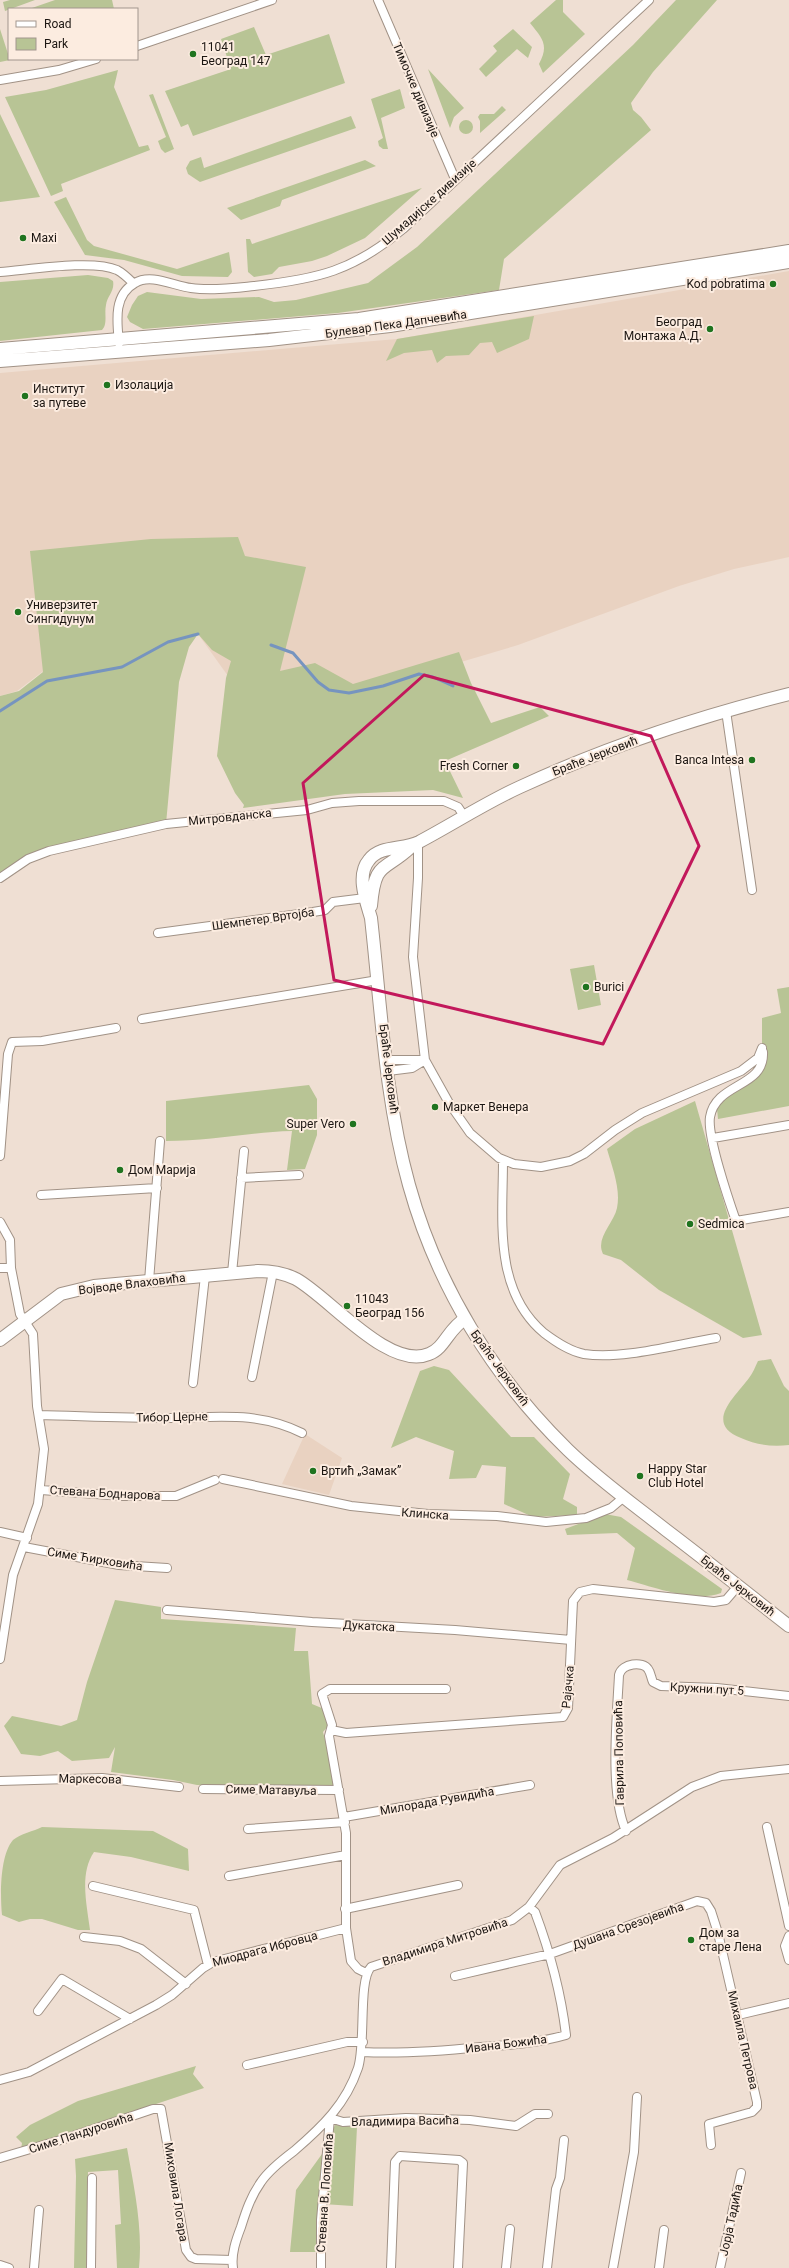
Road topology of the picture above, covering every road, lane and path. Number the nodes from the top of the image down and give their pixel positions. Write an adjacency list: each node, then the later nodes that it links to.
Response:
1 (272, 0): 4 (street)
2 (378, 0): 7 (street, Тимочке дивизије)
3 (648, 0): 7 (street, Шумадијске дивизије)
4 (138, 46)
5 (93, 60): 6 (street)
6 (0, 80)
7 (455, 179): 11 (street, Шумадијске дивизије)
8 (789, 251): 12 (street, Булевар Пека Дапчевића)
9 (789, 262): 14 (street, Булевар Пека Дапчевића)
10 (0, 272): 11 (street)
11 (133, 283): 12 (street)
12 (118, 339): 13 (street, Булевар Пека Дапчевића); 14 (street)
13 (0, 349)
14 (119, 352): 15 (street, Булевар Пека Дапчевића)
15 (0, 362)
16 (789, 694): 17 (street, Браће Јерковић)
17 (726, 711): 18 (street, Браће Јерковић); 21 (street)
18 (464, 816): 19 (street, Браће Јерковић); 20 (street, Митровданска)
19 (415, 844): 22 (street, Браће Јерковић); 23 (street, Браће Јерковић); 28 (street)
20 (0, 878)
21 (752, 890)
22 (365, 898): 23 (street, Браће Јерковић); 24 (street, Шемпетер Вртојба)
23 (371, 918): 25 (street, Браће Јерковић)
24 (158, 933)
25 (378, 980): 26 (street); 29 (street, Браће Јерковић)
26 (142, 1019)
27 (116, 1028): 34 (street)
28 (425, 1060): 29 (street); 35 (street)
29 (388, 1065): 48 (street, Браће Јерковић)
30 (789, 1125): 31 (street)
31 (713, 1138): 35 (street); 40 (street)
32 (160, 1141): 38 (street)
33 (244, 1151): 37 (street)
34 (0, 1156)
35 (503, 1160): 50 (street)
36 (299, 1175): 37 (street)
37 (241, 1178): 45 (street)
38 (157, 1188): 39 (street); 47 (street)
39 (41, 1195)
40 (789, 1212)
41 (0, 1222): 43 (street)
42 (0, 1268): 43 (street)
43 (11, 1268): 49 (street)
44 (273, 1272): 45 (street, Војводе Влаховића); 48 (street, Војводе Влаховића); 52 (street)
45 (232, 1273): 46 (street, Војводе Влаховића)
46 (205, 1276): 47 (street, Војводе Влаховића); 53 (street)
47 (149, 1281): 49 (street, Војводе Влаховића)
48 (465, 1319): 58 (street, Браће Јерковић)
49 (25, 1322): 51 (street, Војводе Влаховића); 54 (street)
50 (716, 1338)
51 (0, 1340)
52 (252, 1377)
53 (193, 1383)
54 (39, 1415): 55 (street, Тибор Церне); 57 (street)
55 (302, 1433)
56 (219, 1480): 57 (street, Стевана Боднарова); 58 (street, Клинска)
57 (41, 1490): 60 (street)
58 (624, 1497): 63 (street, Браће Јерковић)
59 (0, 1532): 60 (street)
60 (27, 1538): 61 (street)
61 (24, 1547): 62 (street, Симе Ћирковића); 64 (street)
62 (167, 1568)
63 (738, 1586): 66 (street, Браће Јерковић); 67 (street, Рајачка)
64 (3, 1610): 68 (street)
65 (167, 1610): 67 (street, Дукатска)
66 (789, 1626)
67 (571, 1640): 73 (street, Рајачка)
68 (1, 1647): 69 (street)
69 (0, 1659)
70 (618, 1675): 72 (street, Кружни пут 5); 83 (street, Гаврила Поповића)
71 (446, 1689): 73 (street)
72 (789, 1696)
73 (331, 1730): 79 (street)
74 (789, 1769): 83 (street, Владимира Митровића)
75 (0, 1781): 77 (street, Маркесова)
76 (530, 1785): 80 (street, Милорада Рувидића)
77 (179, 1787)
78 (202, 1789): 79 (street, Симе Матавуља)
79 (339, 1790): 80 (street)
80 (344, 1819): 82 (street, Милорада Рувидића); 84 (street)
81 (767, 1827): 91 (street)
82 (248, 1829)
83 (626, 1830): 89 (street, Владимира Митровића)
84 (346, 1855): 85 (street); 90 (street)
85 (229, 1876)
86 (458, 1885): 90 (street)
87 (93, 1886): 97 (street)
88 (706, 1903): 95 (street, Душана Срезојевића); 103 (street, Михаила Петрова)
89 (530, 1907): 95 (street, Ивана Божића); 98 (street, Владимира Митровића)
90 (345, 1909): 92 (street)
91 (789, 1926)
92 (346, 1928): 97 (street, Миодрага Ибровца); 98 (street)
93 (789, 1936): 96 (street)
94 (84, 1937): 100 (street)
95 (550, 1954): 99 (street); 106 (street, Ивана Божића)
96 (789, 1960)
97 (208, 1965): 100 (street, Миодрага Ибровца)
98 (366, 1973): 105 (street)
99 (455, 1976)
100 (186, 1984): 104 (street, Миодрага Ибровца)
101 (789, 2003): 103 (street)
102 (38, 2011): 104 (street)
103 (738, 2015): 114 (street, Михаила Петрова)
104 (130, 2019): 108 (street, Миодрага Ибровца)
105 (363, 2042): 106 (street); 107 (street)
106 (362, 2052): 112 (street)
107 (247, 2065)
108 (0, 2080)
109 (637, 2098): 131 (street)
110 (161, 2109): 115 (street, Симе Пандуровића); 121 (street, Миховила Логара)
111 (548, 2114): 112 (street, Владимира Васића)
112 (330, 2118): 121 (street); 126 (street, Стевана В. Поповића)
113 (564, 2140): 130 (street)
114 (711, 2145)
115 (0, 2158)
116 (741, 2173): 133 (street, Јорја Тадића)
117 (92, 2178): 125 (street)
118 (39, 2210): 124 (street)
119 (510, 2229): 129 (street)
120 (664, 2230): 132 (street)
121 (233, 2264)
122 (0, 2265): 123 (street)
123 (9, 2268)
124 (34, 2268)
125 (91, 2268)
126 (320, 2268)
127 (391, 2268): 128 (street)
128 (458, 2268)
129 (506, 2268)
130 (547, 2268)
131 (613, 2268)
132 (659, 2268)
133 (720, 2268)

